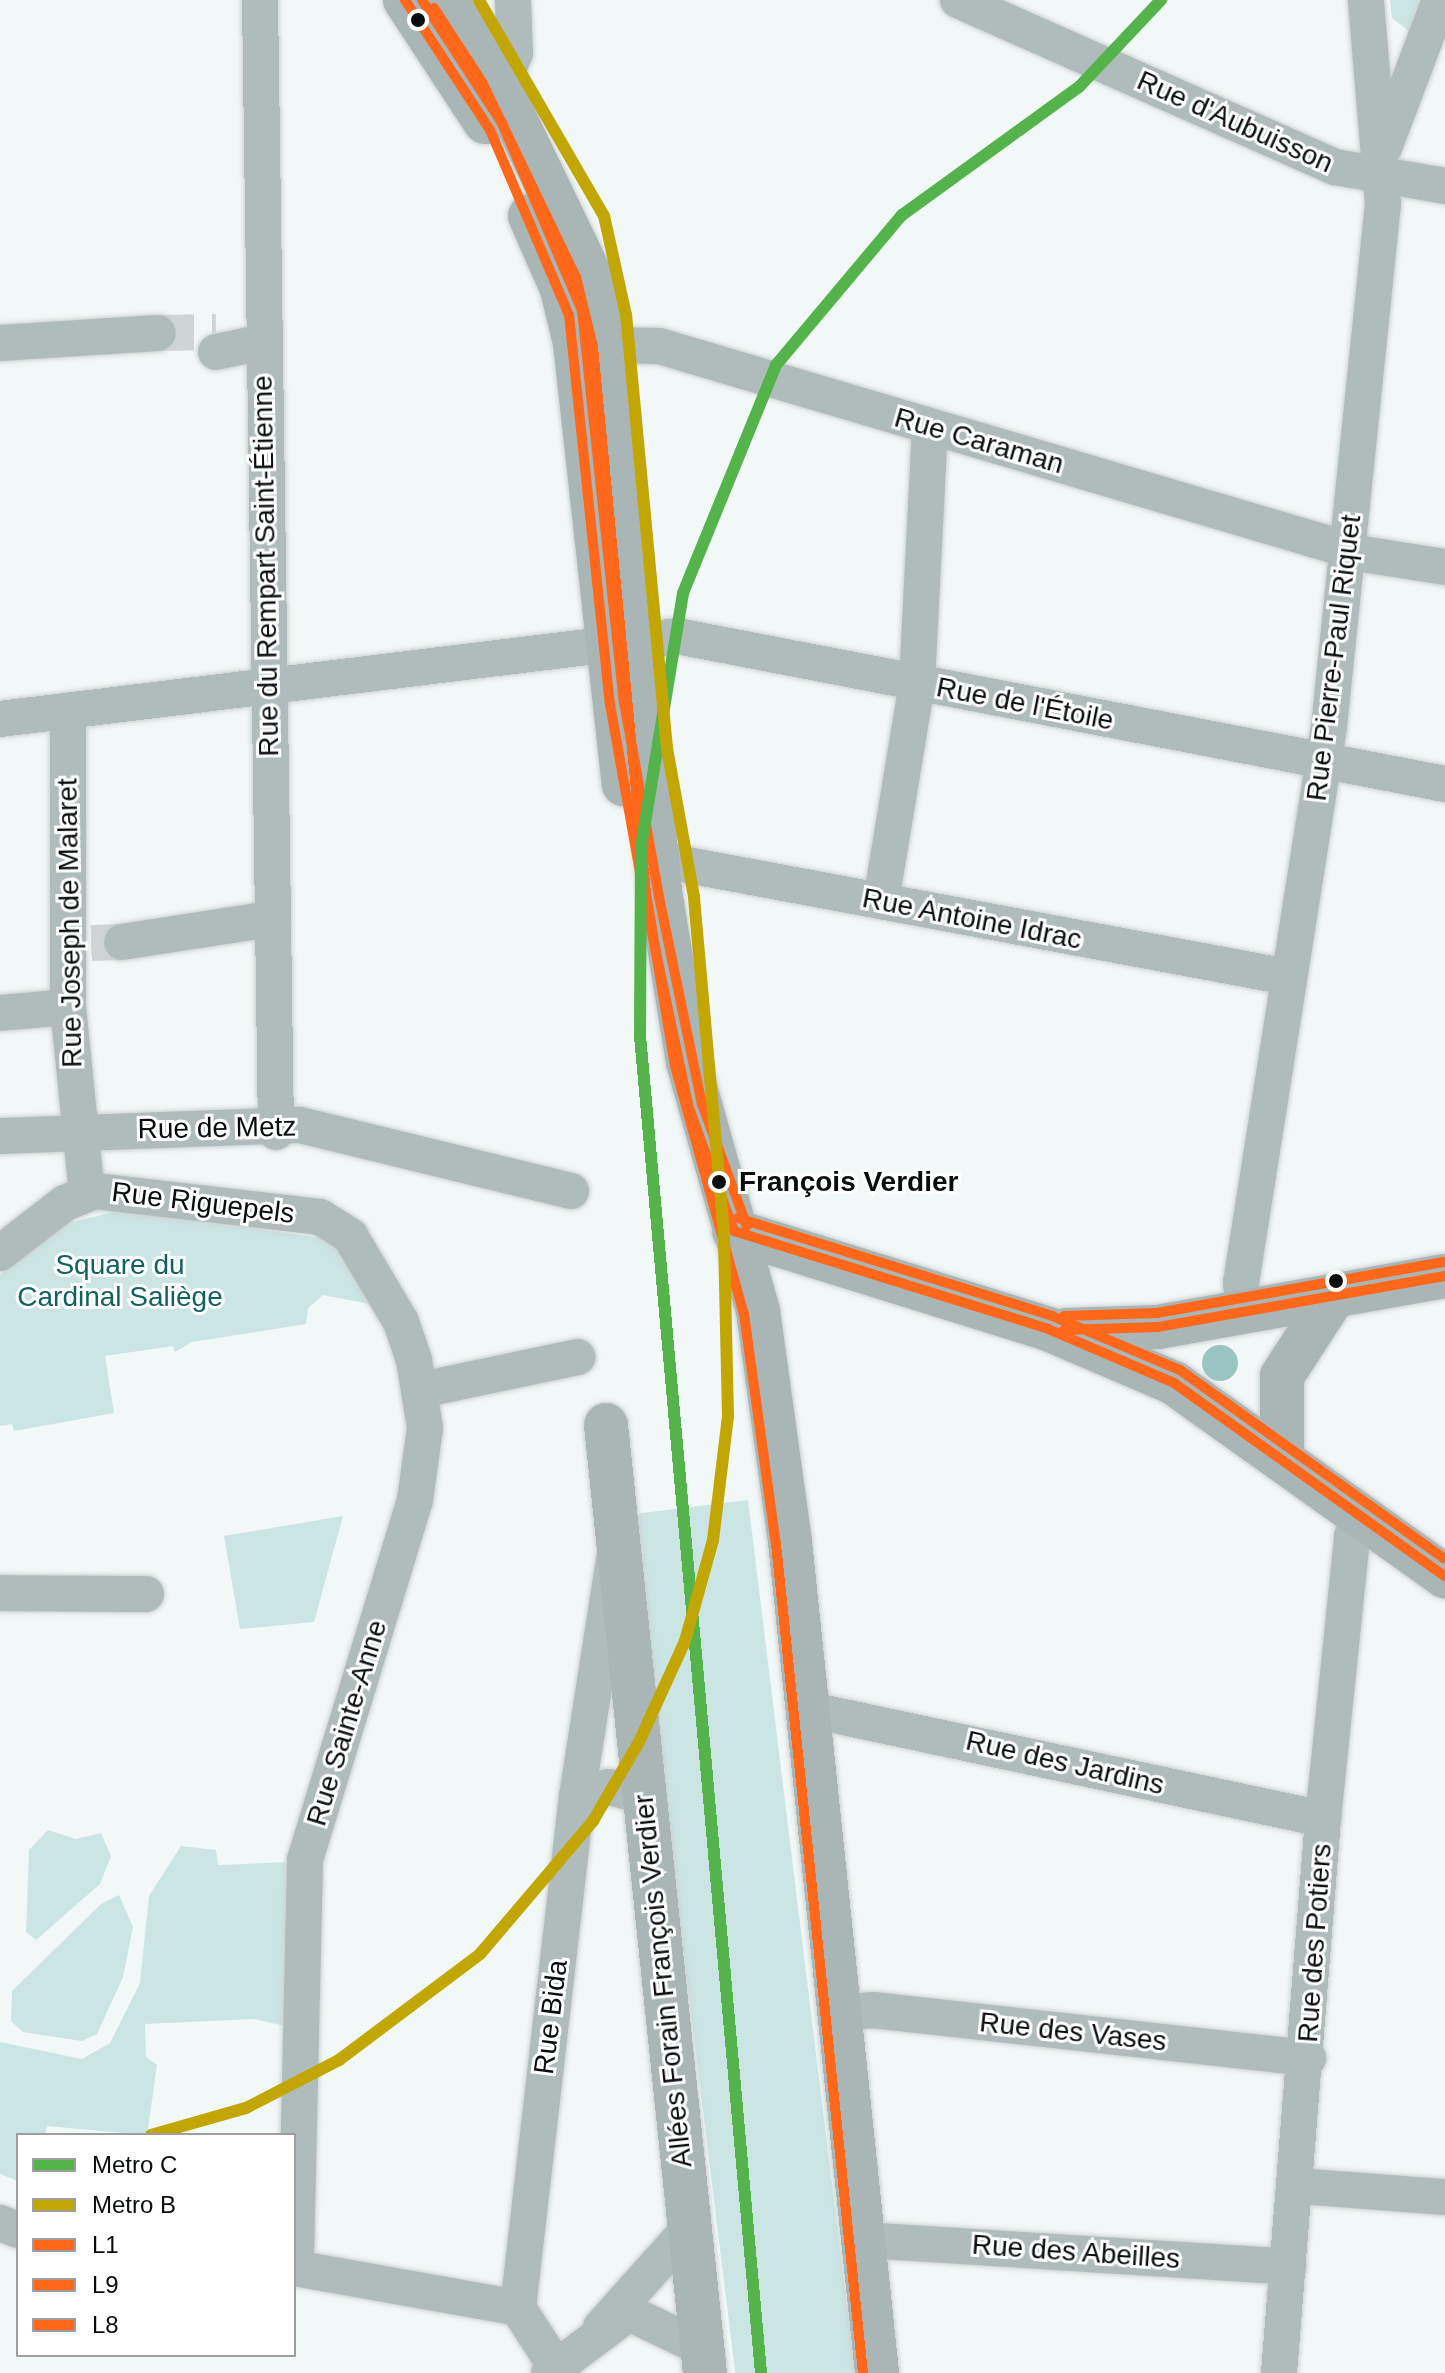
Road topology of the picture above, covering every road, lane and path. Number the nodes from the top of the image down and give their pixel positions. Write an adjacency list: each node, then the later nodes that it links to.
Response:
1 (260, 0): 19 (street, Rue du Rempart Saint-Étienne)
2 (405, 0): 17 (main road)
3 (446, 0): 8 (main road)
4 (513, 0): 8 (street)
5 (958, 0): 9 (street, Rue d'Aubuisson)
6 (1366, 0): 9 (street, Rue Pierre-Paul Riquet)
7 (1440, 0): 9 (street)
8 (501, 89): 13 (main road)
9 (1381, 168): 10 (street, Rue d'Aubuisson); 15 (street, Rue Pierre-Paul Riquet)
10 (1445, 186)
11 (0, 343): 12 (street)
12 (158, 343)
13 (622, 344): 14 (street, Rue Caraman); 17 (main road)
14 (930, 428): 15 (street, Rue Caraman); 18 (street)
15 (1349, 548): 16 (street, Rue Caraman); 22 (street, Rue Pierre-Paul Riquet)
16 (1445, 567)
17 (621, 641): 18 (street, Rue de l'Étoile); 19 (street, Rue de l'Étoile); 24 (main road); 34 (main road)
18 (917, 683): 22 (street, Rue de l'Étoile); 25 (street)
19 (267, 687): 20 (street, Rue de l'Étoile); 26 (street, Rue du Rempart Saint-Étienne)
20 (68, 713): 21 (street, Rue de l'Étoile); 27 (street, Rue Joseph de Malaret)
21 (0, 719)
22 (1324, 763): 23 (street, Rue de l'Étoile); 28 (street, Rue Pierre-Paul Riquet)
23 (1445, 784)
24 (655, 859): 25 (street, Rue Antoine Idrac); 34 (main road)
25 (881, 901): 28 (street, Rue Antoine Idrac)
26 (271, 919): 27 (street); 31 (street, Rue du Rempart Saint-Étienne)
27 (93, 943): 29 (street, Rue Joseph de Malaret)
28 (1288, 977): 42 (street, Rue Pierre-Paul Riquet)
29 (68, 1007): 30 (street); 32 (street, Rue Joseph de Malaret)
30 (0, 1013)
31 (276, 1127): 32 (street, Rue de Metz); 35 (street, Rue de Metz)
32 (77, 1132): 33 (street, Rue de Metz); 36 (street, Rue Riguepels)
33 (0, 1136)
34 (714, 1167): 38 (main road)
35 (571, 1191)
36 (87, 1193): 37 (street, Rue Riguepels); 39 (street, Rue Riguepels)
37 (320, 1217): 45 (street, Rue Sainte-Anne)
38 (734, 1231): 43 (main road); 53 (main road)
39 (0, 1253)
40 (1445, 1276): 41 (main road)
41 (1334, 1296): 42 (main road); 47 (main road)
42 (1245, 1313): 43 (main road)
43 (1048, 1329): 47 (main road)
44 (578, 1357): 45 (street)
45 (421, 1390): 61 (street, Rue Sainte-Anne)
46 (606, 1425): 49 (main road, Allées Forain François Verdier)
47 (1282, 1454): 48 (main road)
48 (1362, 1516): 50 (main road); 56 (street, Rue des Potiers)
49 (618, 1541): 54 (street, Allées Forain François Verdier); 55 (main road, Allées Forain François Verdier)
50 (1445, 1576)
51 (0, 1593): 52 (street)
52 (146, 1594)
53 (806, 1709): 56 (street, Rue des Jardins); 57 (main road)
54 (577, 1796): 55 (street); 66 (street, Rue Bida)
55 (644, 1796): 62 (main road, Allées Forain François Verdier)
56 (1323, 1819): 58 (street, Rue des Potiers)
57 (839, 2013): 58 (street, Rue des Vases); 63 (main road)
58 (1308, 2058): 59 (street, Rue des Potiers)
59 (1298, 2186): 60 (street); 64 (street, Rue des Potiers)
60 (1445, 2197)
61 (296, 2227)
62 (688, 2230): 67 (street); 68 (main road, Allées Forain François Verdier)
63 (864, 2240): 64 (street, Rue des Abeilles); 70 (main road)
64 (1288, 2267): 71 (street, Rue des Potiers)
65 (296, 2268): 66 (street)
66 (518, 2308): 69 (street)
67 (597, 2331): 68 (street); 69 (street)
68 (704, 2360)
69 (553, 2370)
70 (877, 2373)
71 (1279, 2373)

